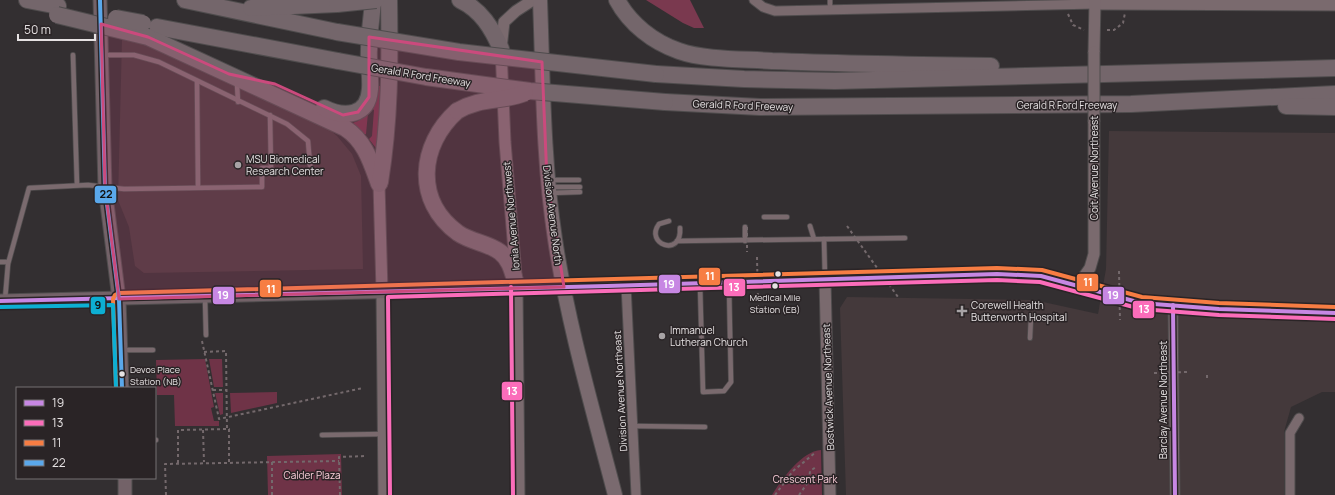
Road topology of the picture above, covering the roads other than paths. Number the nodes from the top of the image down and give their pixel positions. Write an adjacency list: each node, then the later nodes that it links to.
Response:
1 (100, 0): 23 (main road)
2 (185, 0): 18 (highway)
3 (374, 0): 18 (highway, bridge); 26 (highway)
4 (389, 0): 36 (highway)
5 (460, 0): 21 (highway)
6 (533, 0): 21 (street, Ionia Avenue Northwest)
7 (540, 0): 38 (main road, Division Avenue North)
8 (617, 0): 25 (highway)
9 (830, 0): 19 (lane)
10 (31, 1): 20 (highway, bridge)
11 (755, 2): 19 (street)
12 (1095, 2): 13 (street); 14 (street); 58 (street, Coit Avenue Northeast, bridge)
13 (1172, 2): 15 (street)
14 (983, 3): 16 (street)
15 (1252, 3): 17 (street)
16 (906, 4): 19 (street)
17 (1335, 5)
18 (233, 10): 25 (highway, bridge)
19 (830, 10)
20 (149, 29): 26 (highway); 28 (highway, Gerald R Ford Freeway, bridge)
21 (501, 48): 60 (street, Ionia Avenue Northwest)
22 (73, 55): 37 (lane)
23 (101, 55): 27 (lane); 39 (main road)
24 (1335, 68): 25 (highway)
25 (1207, 70)
26 (233, 79): 30 (lane); 36 (highway)
27 (197, 81): 30 (lane); 40 (lane)
28 (530, 91): 31 (highway, Gerald R Ford Freeway, bridge); 60 (highway, bridge)
29 (1335, 94): 31 (highway, Gerald R Ford Freeway)
30 (238, 102): 33 (lane)
31 (1131, 104): 32 (highway)
32 (1335, 107)
33 (270, 115): 34 (lane); 40 (lane)
34 (310, 166)
35 (579, 180): 38 (lane)
36 (379, 184): 61 (street)
37 (77, 185): 39 (lane); 54 (lane)
38 (548, 187): 41 (lane); 82 (main road, Division Avenue North)
39 (105, 188): 40 (lane); 63 (main road)
40 (198, 188)
41 (580, 190)
42 (764, 217): 43 (lane)
43 (787, 217)
44 (669, 221): 51 (lane)
45 (810, 226): 49 (lane)
46 (746, 227): 52 (lane)
47 (680, 228): 51 (lane)
48 (905, 238): 50 (lane)
49 (814, 239): 50 (lane); 52 (lane)
50 (824, 239): 55 (lane)
51 (677, 241): 52 (lane)
52 (745, 241)
53 (0, 262): 54 (lane)
54 (8, 262): 64 (lane)
55 (825, 279): 57 (main road); 58 (main road); 84 (street, Bostwick Avenue Northeast)
56 (700, 282): 57 (main road); 57 (lane); 59 (main road)
57 (729, 282)
58 (1078, 285): 65 (main road)
59 (626, 286): 60 (main road, bridge); 74 (street, Division Avenue Northeast)
60 (525, 288): 61 (main road); 81 (street, Ionia Avenue Northwest)
61 (382, 291): 62 (main road); 76 (street)
62 (205, 296): 63 (main road); 68 (lane)
63 (119, 299): 64 (main road); 70 (main road)
64 (2, 301)
65 (1174, 305): 66 (main road); 85 (street, Barclay Avenue Northeast)
66 (1335, 313)
67 (1031, 317): 69 (lane)
68 (206, 335)
69 (1030, 338)
70 (121, 350): 71 (lane); 72 (main road)
71 (153, 350)
72 (122, 387)
73 (1299, 418): 86 (street)
74 (632, 426): 75 (lane); 83 (street, Division Avenue Northeast)
75 (706, 427)
76 (384, 434): 77 (lane); 80 (street)
77 (322, 435)
78 (125, 479): 79 (main road)
79 (125, 495)
80 (384, 495)
81 (519, 495)
82 (615, 495)
83 (636, 495)
84 (830, 495)
85 (1175, 495)
86 (1290, 495)

